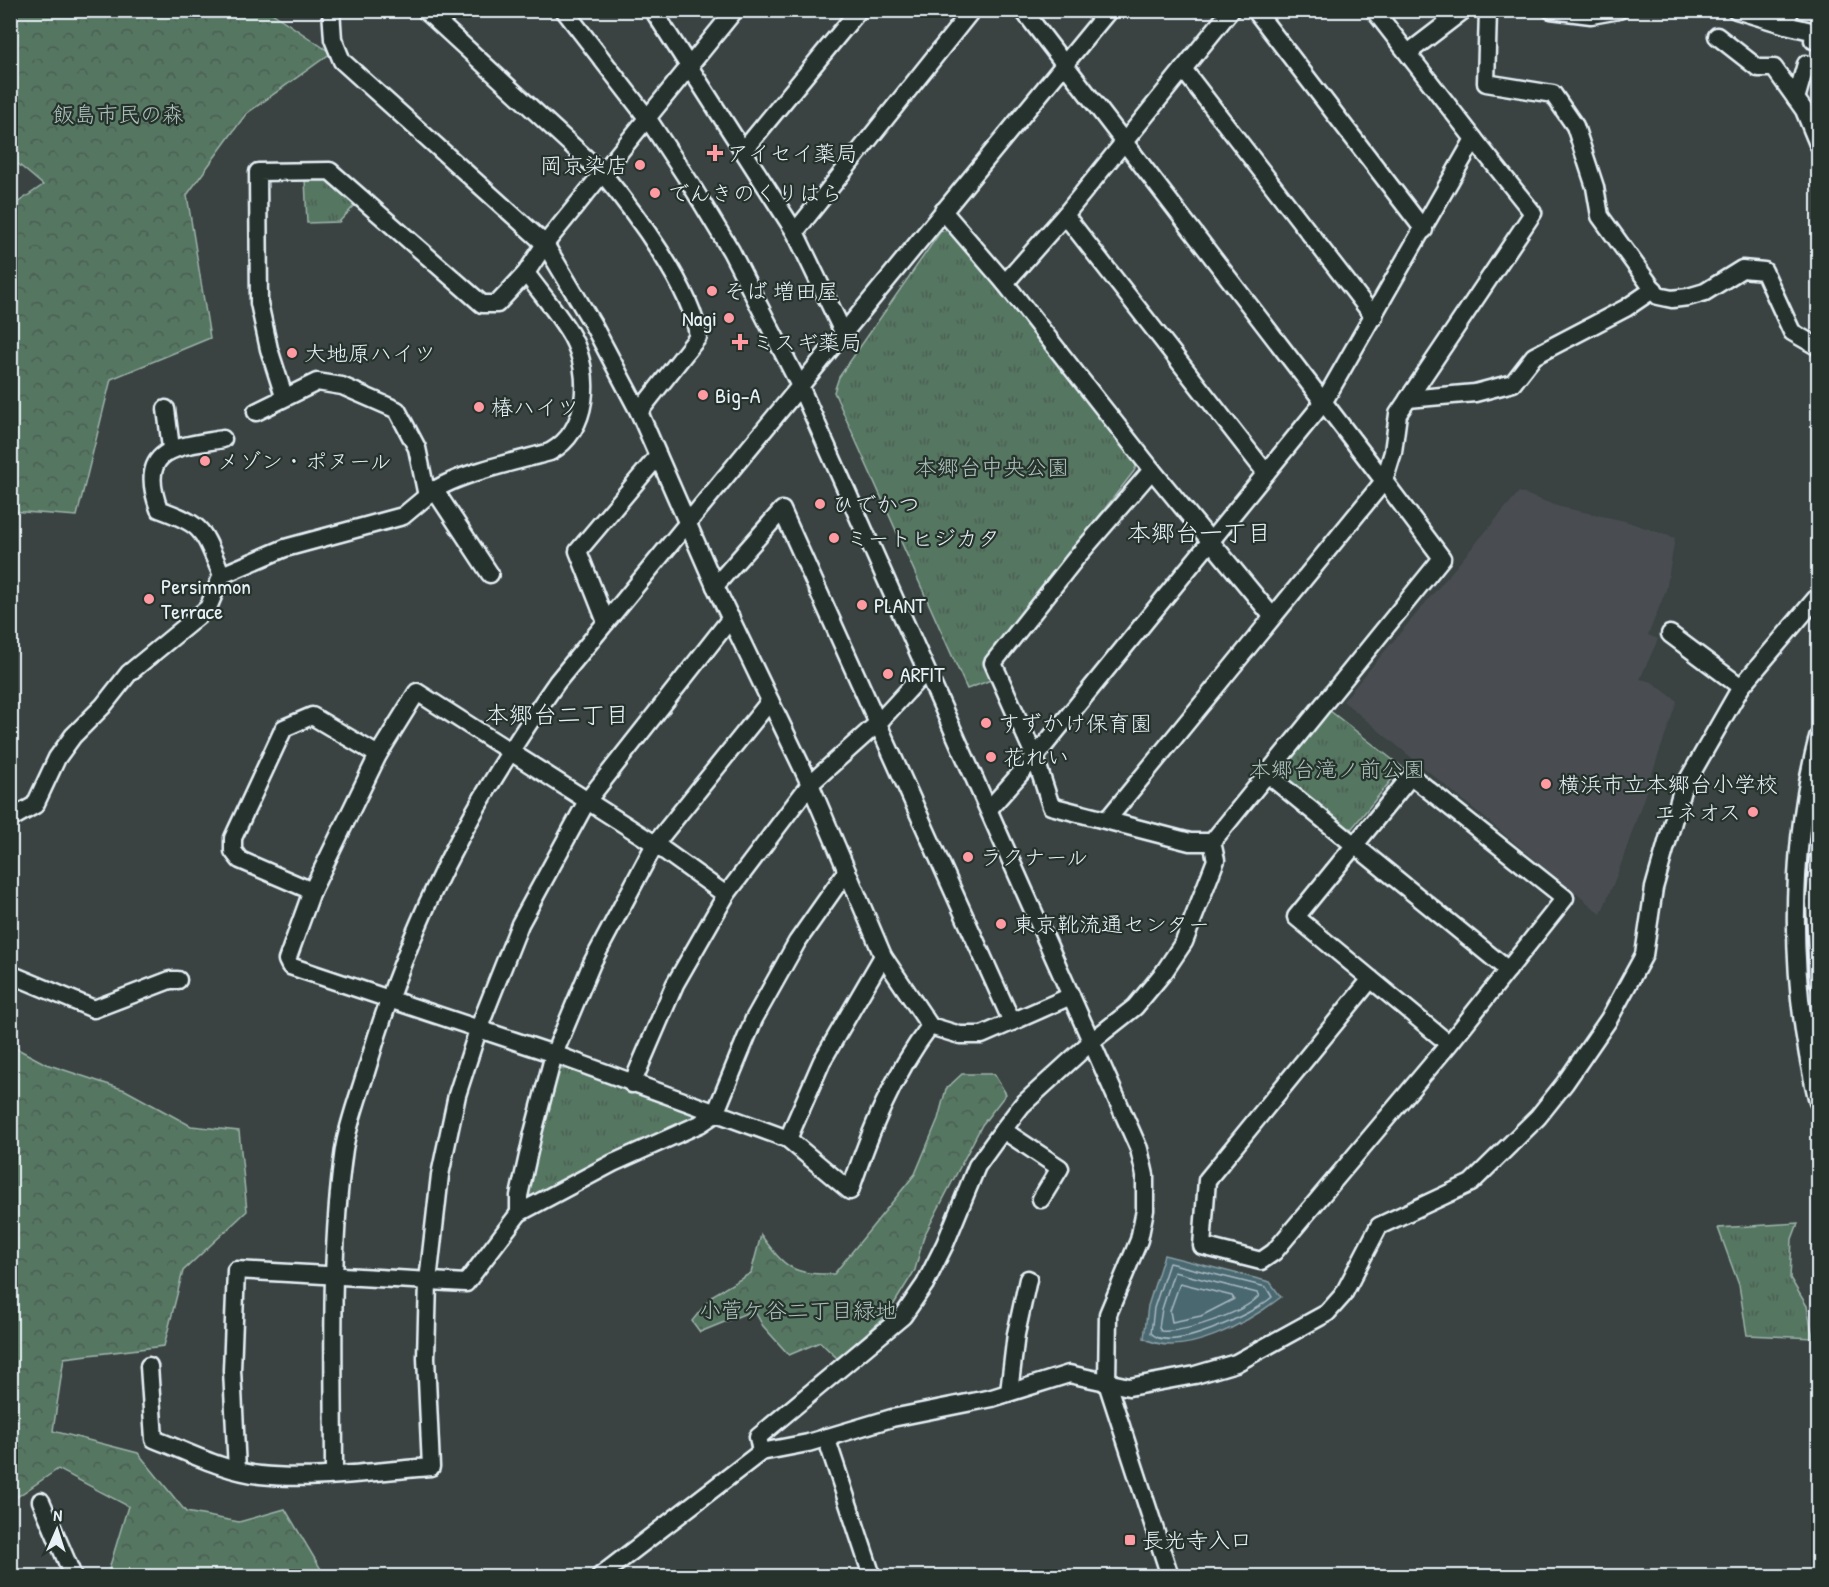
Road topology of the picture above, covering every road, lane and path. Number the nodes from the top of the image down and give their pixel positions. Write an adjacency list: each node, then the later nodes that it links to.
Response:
1 (331, 10): 37 (street)
2 (425, 10): 32 (street)
3 (564, 10): 27 (street)
4 (653, 10): 24 (street)
5 (735, 10): 24 (street)
6 (859, 10): 31 (street)
7 (972, 10): 36 (street)
8 (1023, 10): 22 (street)
9 (1109, 10): 22 (street)
10 (1231, 10): 25 (street)
11 (1255, 10): 35 (street)
12 (1374, 10): 21 (street)
13 (1464, 10): 21 (street)
14 (1488, 10): 40 (street)
15 (1551, 10): 16 (street)
16 (1619, 10)
17 (1736, 10): 18 (street)
18 (1788, 18): 20 (street)
19 (1717, 36): 26 (street)
20 (1813, 40)
21 (1408, 53): 28 (street)
22 (1065, 64): 29 (street); 33 (street)
23 (1806, 64): 26 (street)
24 (689, 69): 27 (street); 31 (street)
25 (1183, 69): 29 (street); 41 (street)
26 (1796, 99): 30 (street)
27 (648, 119): 32 (street); 44 (street)
28 (1474, 139): 35 (street); 46 (street)
29 (1124, 141): 34 (street); 47 (street)
30 (1818, 144)
31 (743, 151): 36 (street)
32 (603, 174): 37 (street); 50 (street)
33 (943, 211): 39 (street); 42 (street)
34 (1065, 215): 39 (street); 55 (street)
35 (1424, 230): 41 (street)
36 (795, 232): 42 (street)
37 (546, 244): 38 (street); 50 (street)
38 (526, 273): 45 (street); 57 (street)
39 (1005, 284): 54 (street)
40 (1654, 288): 43 (street); 46 (street)
41 (1374, 317): 47 (street)
42 (843, 332): 44 (street)
43 (1818, 347)
44 (800, 386): 58 (street); 68 (street)
45 (284, 396): 49 (street); 57 (street)
46 (1408, 399): 56 (street)
47 (1323, 403): 55 (street); 56 (street)
48 (166, 410): 52 (street)
49 (256, 412)
50 (639, 412): 53 (street)
51 (224, 439): 52 (street)
52 (171, 448): 61 (street)
53 (658, 456): 58 (street); 66 (street)
54 (1152, 470): 59 (street); 75 (street)
55 (1266, 474): 59 (street)
56 (1384, 481): 64 (street); 76 (street)
57 (430, 492): 60 (street); 61 (street)
58 (687, 521): 62 (street); 66 (street)
59 (1212, 542): 64 (street); 75 (street)
60 (489, 574)
61 (222, 575): 80 (street)
62 (716, 586): 65 (street); 71 (street)
63 (1818, 596): 69 (street)
64 (1272, 616): 81 (street)
65 (731, 618): 70 (street); 78 (street)
66 (606, 622): 73 (street)
67 (1670, 633): 69 (street)
68 (926, 671): 71 (street); 79 (street)
69 (1741, 687): 114 (street)
70 (770, 701): 77 (street); 83 (street)
71 (879, 722): 77 (street); 97 (street)
72 (1818, 737): 104 (street)
73 (510, 749): 74 (street); 78 (street); 96 (street)
74 (378, 755): 87 (street); 87 (street)
75 (1035, 758): 79 (street); 81 (street)
76 (1267, 774): 82 (street); 84 (street)
77 (810, 784): 86 (street); 88 (street)
78 (587, 801): 83 (street); 99 (street)
79 (989, 809): 95 (street)
80 (10, 819)
81 (1107, 820): 82 (street)
82 (1212, 842): 100 (street)
83 (655, 844): 88 (street); 102 (street)
84 (1352, 844): 90 (street); 90 (street); 92 (street)
85 (1818, 860): 94 (street)
86 (846, 872): 89 (street); 105 (street)
87 (312, 891): 96 (street)
88 (726, 896): 103 (street)
89 (883, 957): 98 (street); 107 (street)
90 (1508, 970): 101 (street)
91 (10, 974): 93 (street)
92 (1371, 979): 101 (street); 101 (street)
93 (177, 980)
94 (1818, 981)
95 (1071, 996): 97 (street); 100 (street)
96 (388, 999): 99 (street); 110 (street)
97 (1012, 1022): 98 (street)
98 (930, 1026): 107 (street)
99 (478, 1029): 102 (street); 112 (street)
100 (1092, 1041): 106 (street); 114 (street)
101 (1449, 1044)
102 (554, 1054): 103 (street); 109 (street)
103 (632, 1084): 105 (street)
104 (1818, 1102)
105 (715, 1114): 107 (street); 109 (street)
106 (1003, 1130): 108 (street); 117 (street)
107 (788, 1139)
108 (1041, 1199)
109 (519, 1214): 112 (street)
110 (334, 1275): 112 (street); 118 (street); 119 (street)
111 (1028, 1279): 115 (street)
112 (428, 1281): 119 (street)
113 (149, 1366): 118 (street)
114 (1107, 1383): 115 (street); 124 (street)
115 (1010, 1392): 116 (street)
116 (826, 1437): 117 (street); 123 (street)
117 (760, 1452): 122 (street)
118 (237, 1470): 119 (street)
119 (334, 1474)
120 (41, 1501): 121 (street)
121 (73, 1576)
122 (600, 1576)
123 (872, 1576)
124 (1170, 1576)

